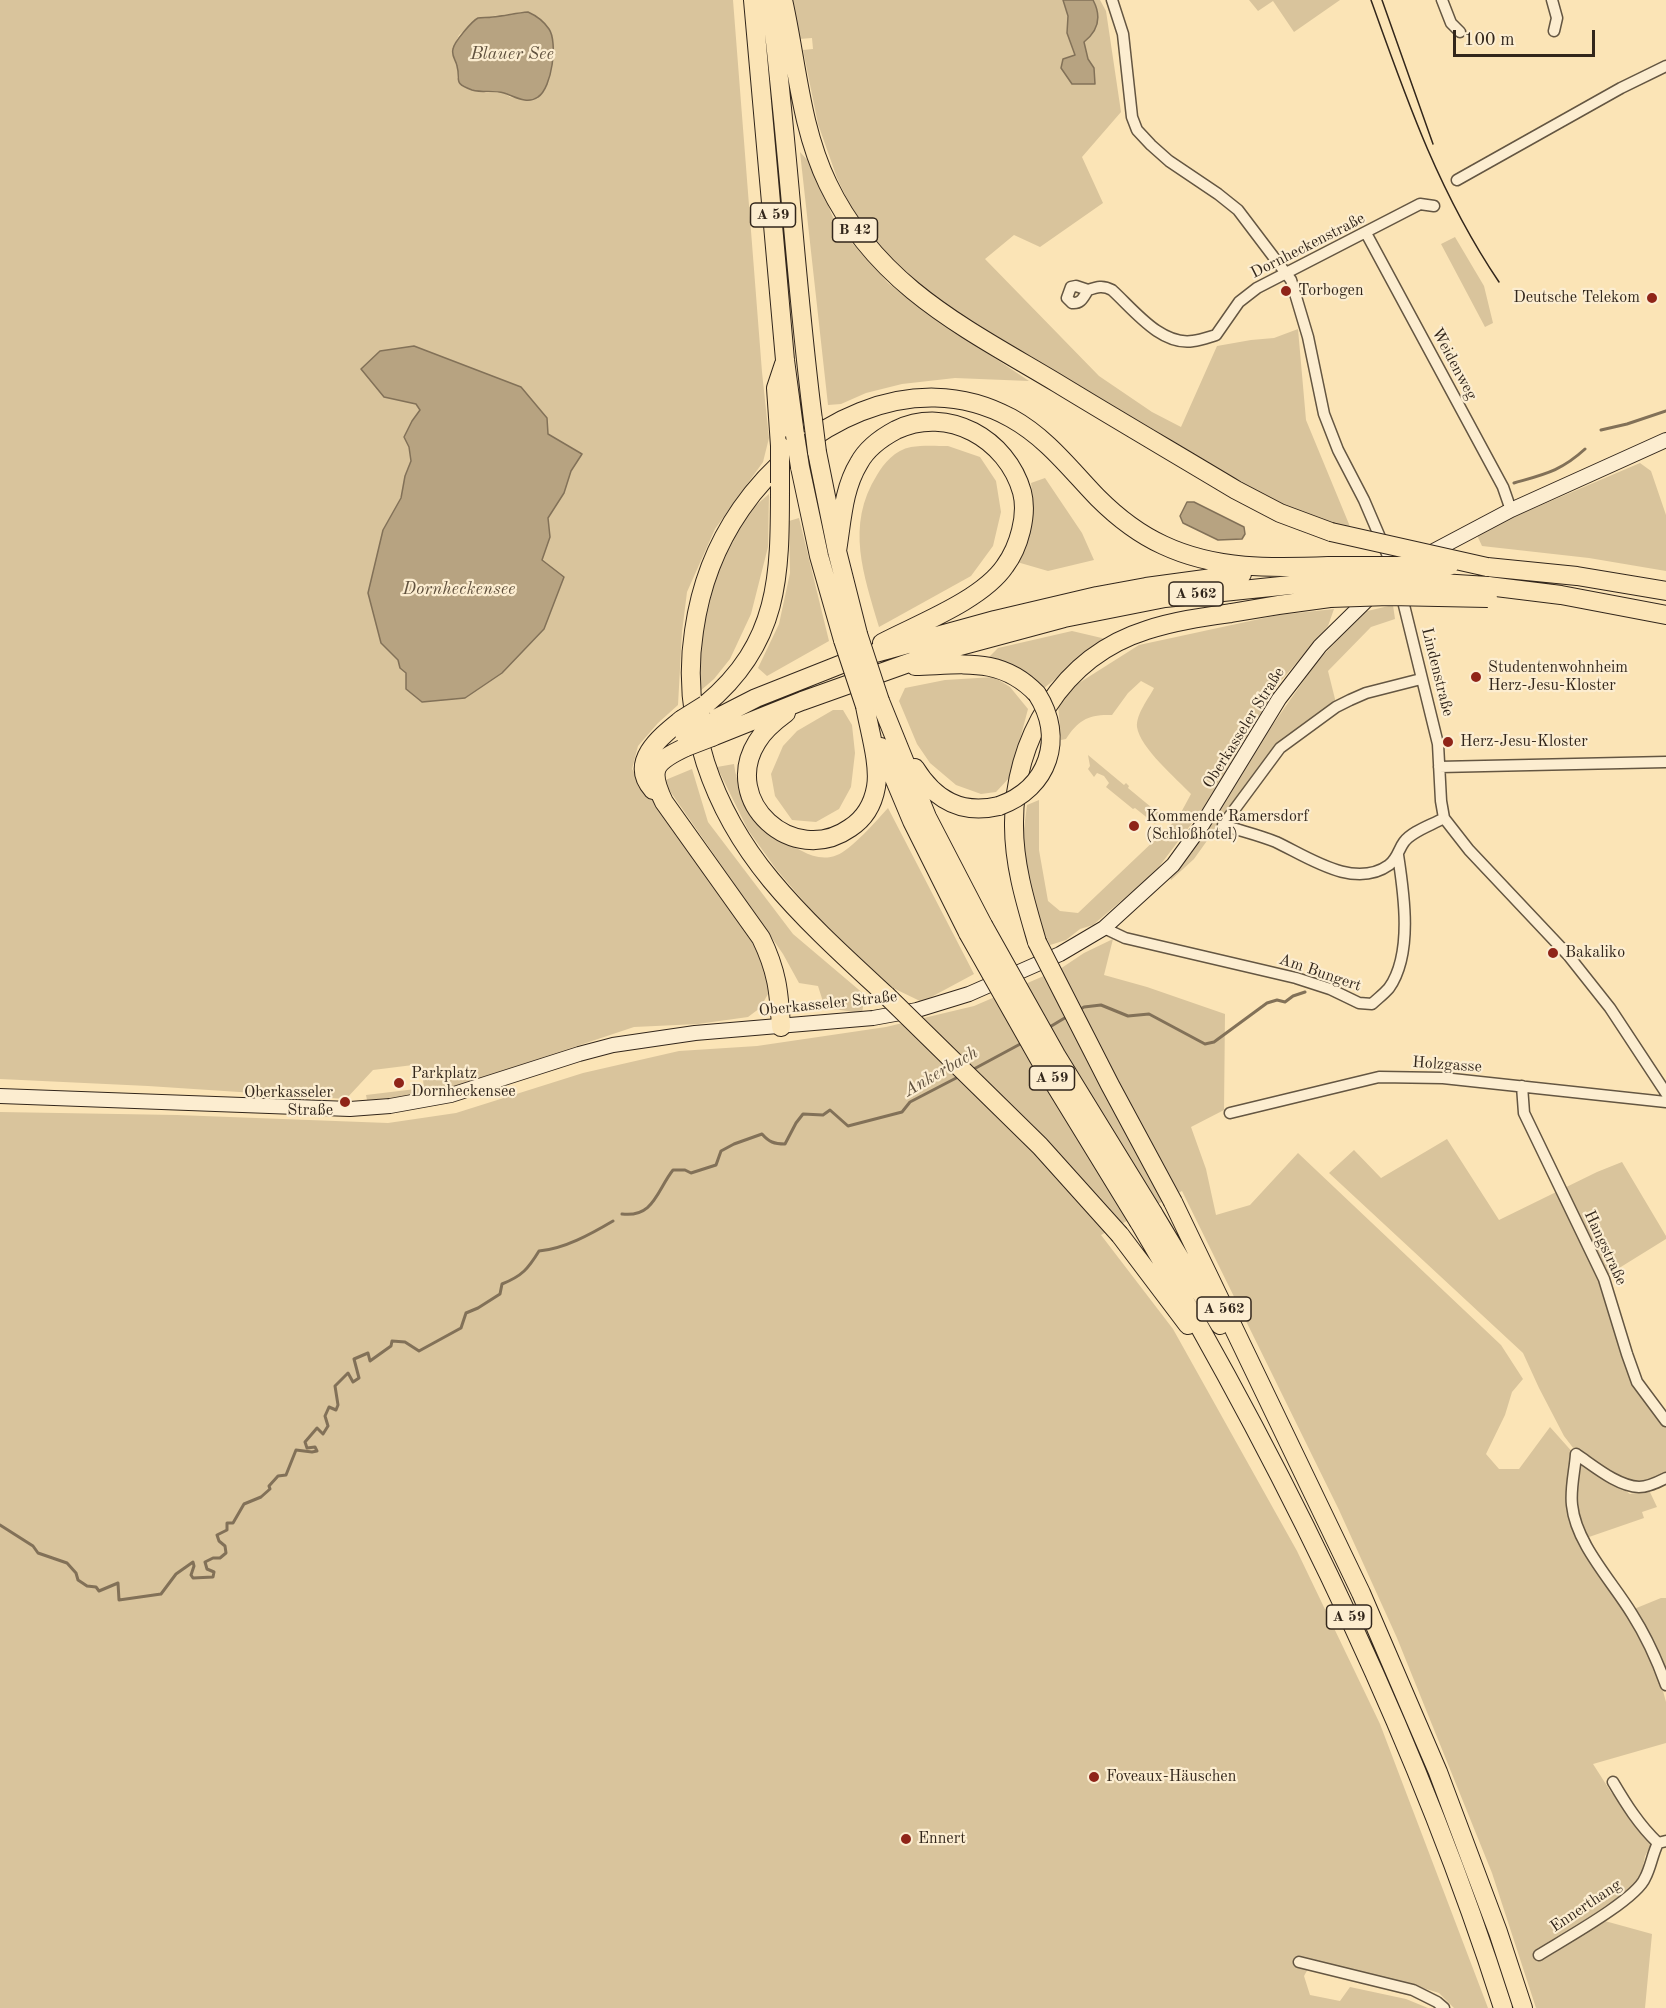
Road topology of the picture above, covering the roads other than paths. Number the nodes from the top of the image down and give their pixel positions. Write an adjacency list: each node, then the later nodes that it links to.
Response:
1 (753, 0): 15 (highway, A 59)
2 (770, 0): 18 (highway, A 59, bridge)
3 (783, 0): 20 (highway, B 42, bridge)
4 (1112, 0): 13 (street, Lindenstraße)
5 (1442, 0): 8 (street)
6 (1552, 0): 7 (street)
7 (1554, 31)
8 (1460, 32)
9 (1666, 66): 10 (street)
10 (1461, 182)
11 (1434, 206): 12 (street, Dornheckenstraße)
12 (1366, 233): 13 (street, Dornheckenstraße); 17 (street, Weidenweg)
13 (1285, 274): 14 (street, Dornheckenstraße); 21 (street, Lindenstraße)
14 (1088, 291)
15 (785, 360): 18 (highway, A 59, bridge); 30 (highway, bridge)
16 (1666, 441): 17 (street, Oberkasseler Straße)
17 (1511, 510): 21 (street, Oberkasseler Straße)
18 (828, 554): 25 (highway); 29 (highway, A 59, bridge)
19 (1288, 567): 22 (highway, A 562); 25 (highway); 47 (highway, A 59, bridge)
20 (1487, 567): 22 (highway, A 562, bridge); 23 (highway, A 562)
21 (1395, 573): 27 (street, Lindenstraße); 38 (street, Oberkasseler Straße)
22 (1329, 582): 24 (highway, bridge); 26 (highway, A 562); 48 (highway, A 562, bridge)
23 (1666, 591)
24 (1666, 616)
25 (857, 658): 30 (highway)
26 (898, 666): 28 (highway, A 562); 31 (highway, bridge)
27 (1421, 679): 34 (street, Lindenstraße); 37 (street)
28 (802, 701): 29 (highway); 30 (highway, A 562)
29 (873, 704): 31 (highway, A 59); 39 (highway, A 59)
30 (708, 721): 32 (highway, bridge); 32 (highway, A 562, bridge)
31 (890, 726): 39 (highway, A 59)
32 (684, 734): 35 (highway, A 562); 35 (highway)
33 (1666, 762): 34 (street)
34 (1439, 768): 36 (street, Lindenstraße)
35 (664, 802): 40 (highway)
36 (1444, 818): 37 (street); 42 (street)
37 (1398, 855): 38 (street, Am Bungert)
38 (1104, 928): 40 (street, Oberkasseler Straße)
39 (975, 929): 46 (highway, A 59, bridge)
40 (781, 1027): 43 (street, Oberkasseler Straße)
41 (1522, 1086): 44 (street, Holzgasse); 45 (street, Holzgasse); 49 (street, Hangstraße)
42 (1666, 1093)
43 (0, 1096)
44 (1666, 1102)
45 (1230, 1113)
46 (1146, 1217): 47 (highway, A 59); 48 (highway, A 59)
47 (1234, 1390): 57 (highway, A 59)
48 (1275, 1416): 58 (highway, A 59)
49 (1666, 1421)
50 (1666, 1478): 51 (street)
51 (1666, 1685)
52 (1613, 1782): 53 (street)
53 (1660, 1841): 54 (street, Ennerthang)
54 (1539, 1955)
55 (1299, 1962): 56 (street)
56 (1444, 2008)
57 (1503, 2008)
58 (1523, 2008)

